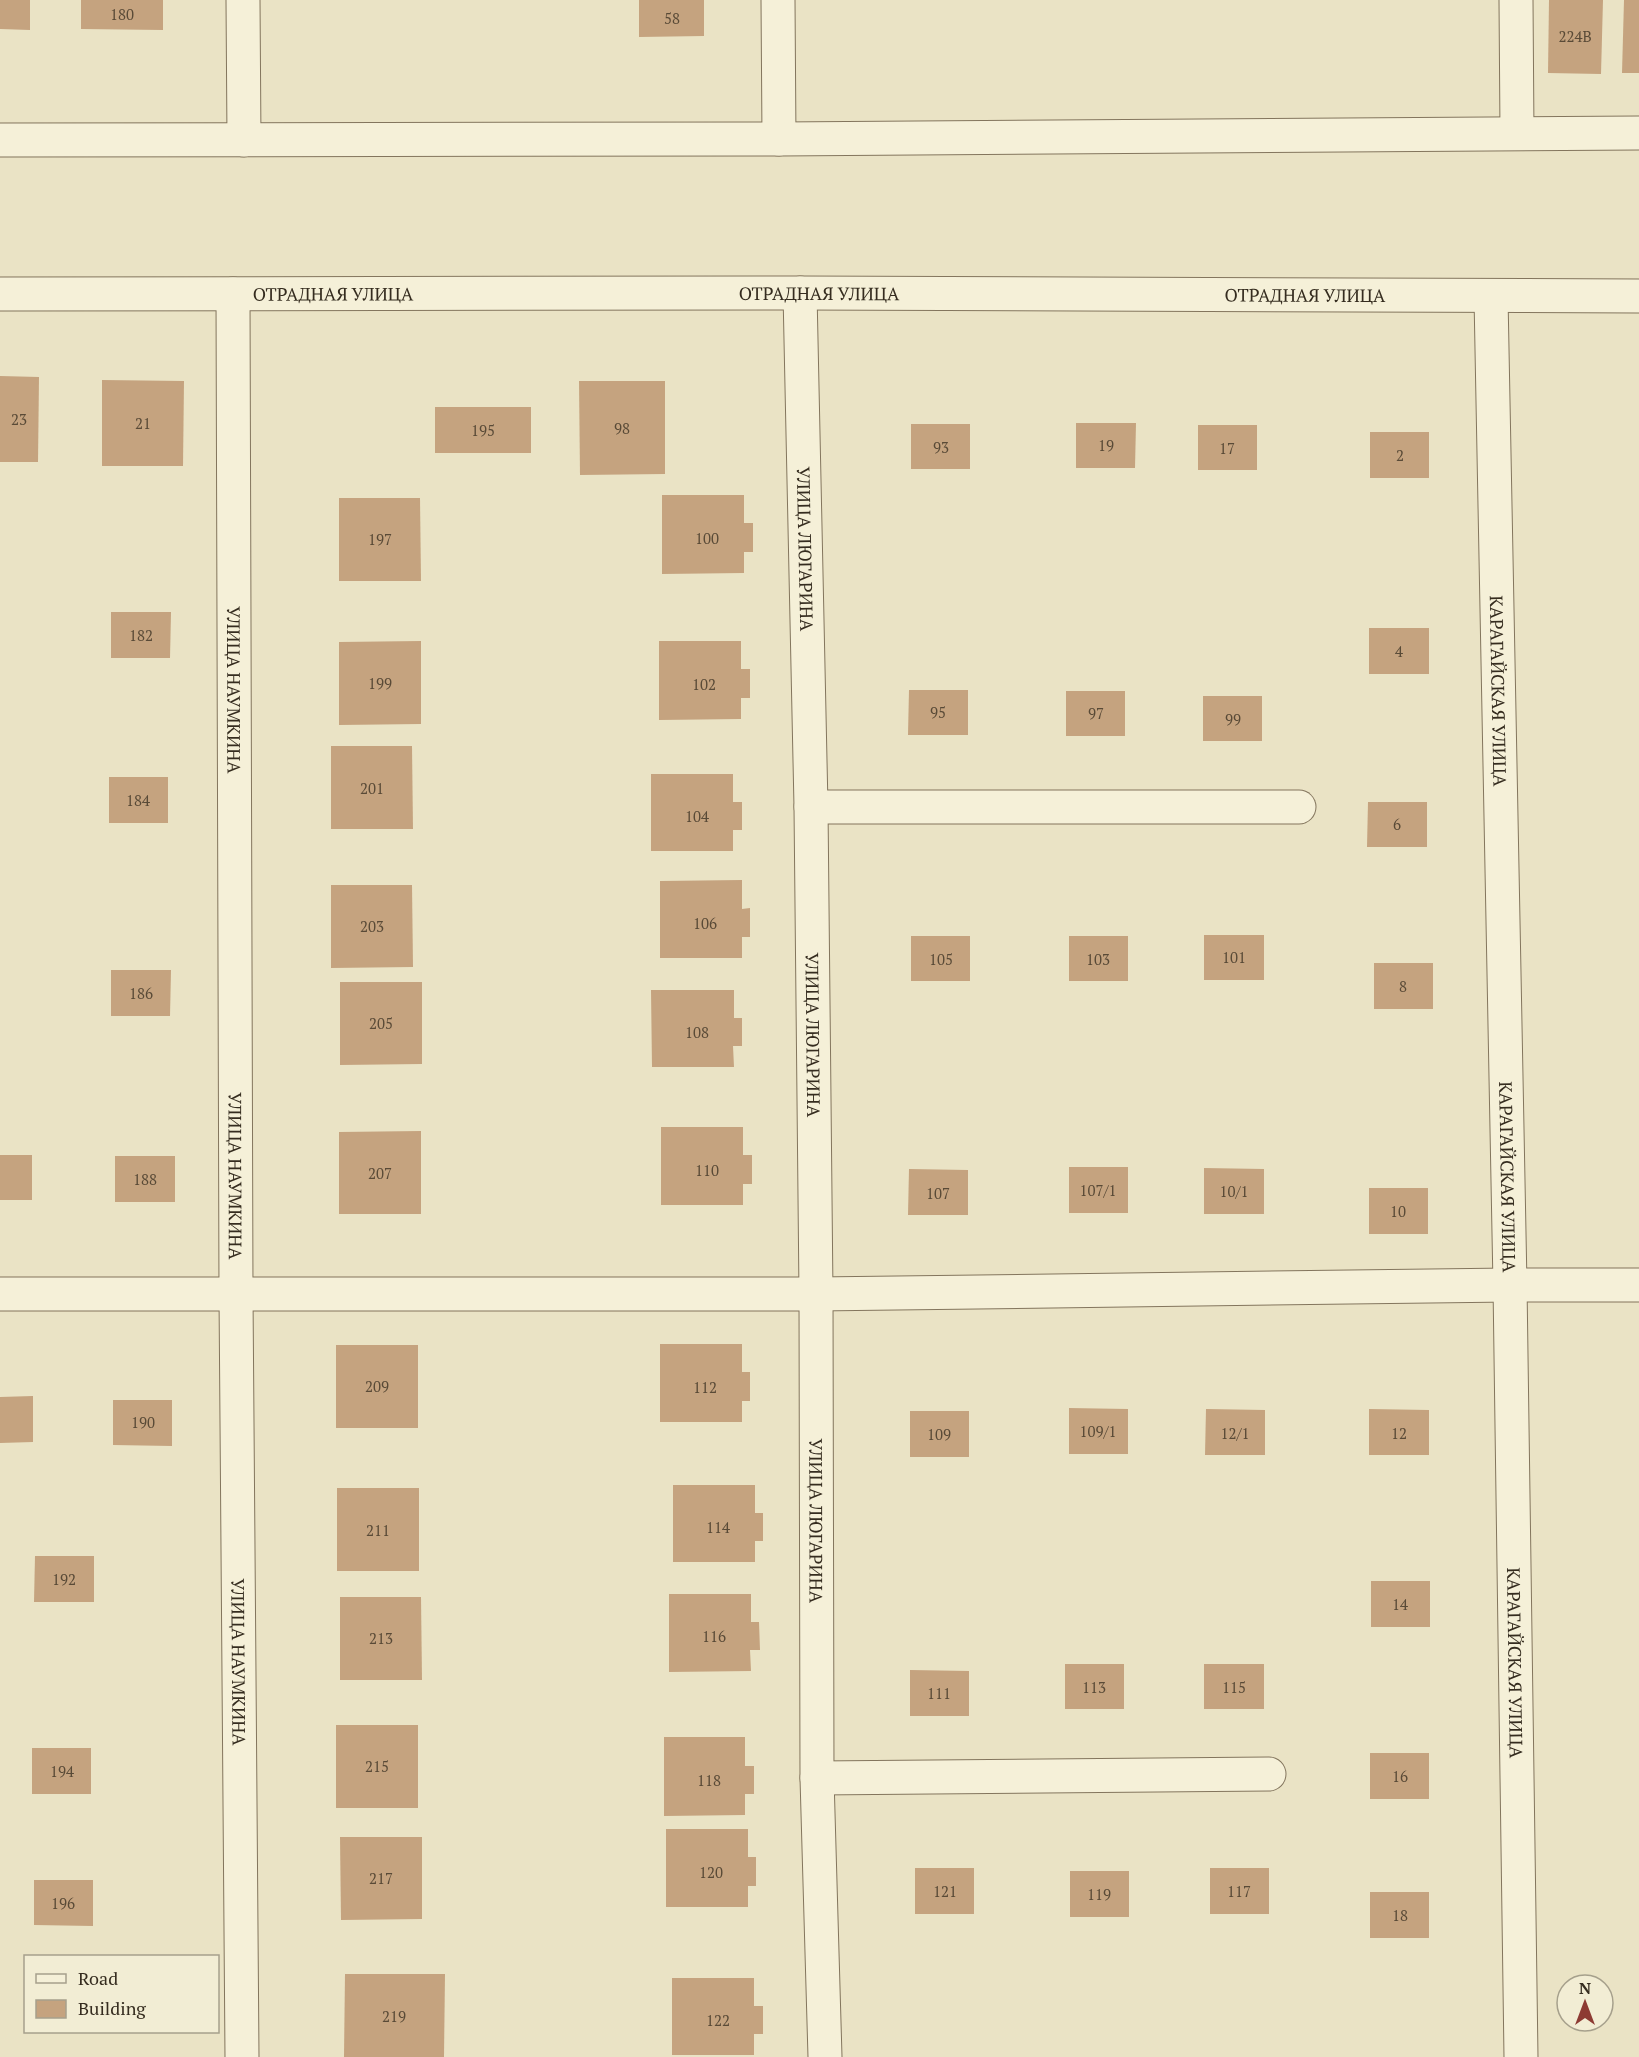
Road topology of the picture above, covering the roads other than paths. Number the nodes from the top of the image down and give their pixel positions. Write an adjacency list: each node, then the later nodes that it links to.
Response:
1 (243, 0): 8 (street)
2 (778, 0): 6 (street)
3 (1516, 0): 4 (street)
4 (1517, 133): 5 (street); 6 (street)
5 (1639, 133)
6 (779, 138): 8 (street)
7 (0, 140): 8 (street)
8 (244, 140)
9 (800, 293): 11 (street, ОТРАДНАЯ УЛИЦА); 13 (street, ОТРАДНАЯ УЛИЦА); 14 (street, УЛИЦА ЛЮГАРИНА)
10 (0, 294): 11 (street, ОТРАДНАЯ УЛИЦА)
11 (233, 294): 20 (street, УЛИЦА НАУМКИНА)
12 (1639, 296): 13 (street, ОТРАДНАЯ УЛИЦА)
13 (1491, 297): 16 (street, КАРАГАЙСКАЯ УЛИЦА)
14 (811, 807): 15 (street); 19 (street, УЛИЦА ЛЮГАРИНА)
15 (1299, 807)
16 (1510, 1285): 17 (street); 19 (street); 25 (street, КАРАГАЙСКАЯ УЛИЦА)
17 (1639, 1285)
18 (0, 1294): 20 (street)
19 (816, 1294): 20 (street); 22 (street, УЛИЦА ЛЮГАРИНА)
20 (236, 1295): 23 (street, УЛИЦА НАУМКИНА)
21 (1269, 1774): 22 (street)
22 (817, 1778): 24 (street, УЛИЦА ЛЮГАРИНА)
23 (242, 2057)
24 (825, 2057)
25 (1521, 2057)

